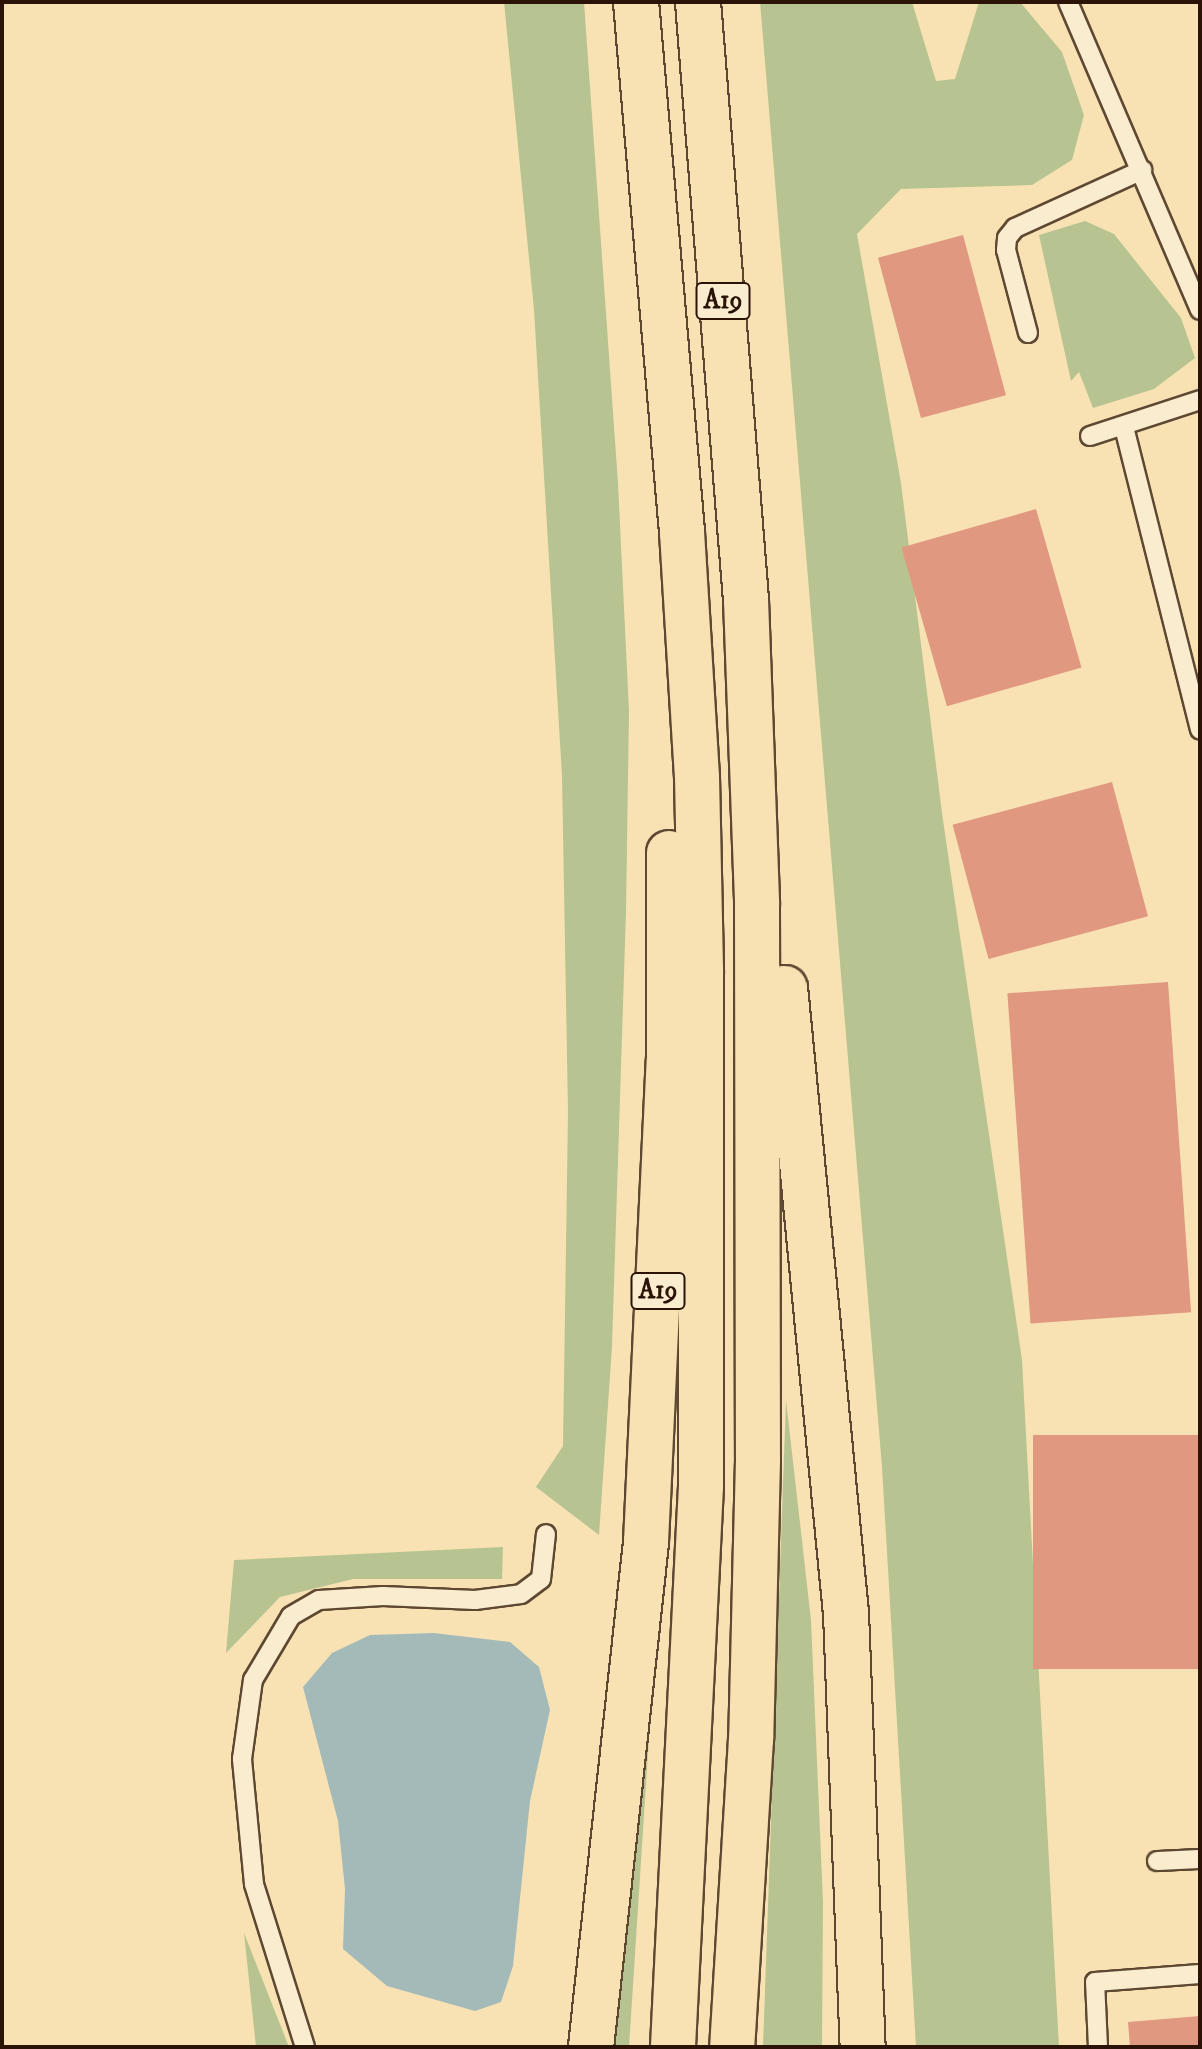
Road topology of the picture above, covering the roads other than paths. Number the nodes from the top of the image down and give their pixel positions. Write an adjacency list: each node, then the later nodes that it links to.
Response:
1 (636, 2): 10 (highway, A19)
2 (698, 2): 11 (highway, A19)
3 (1068, 2): 4 (lane)
4 (1142, 170): 5 (lane); 6 (lane)
5 (1200, 310)
6 (1028, 333)
7 (1200, 400): 8 (lane)
8 (1124, 427): 9 (lane); 12 (lane)
9 (1090, 436)
10 (682, 532): 19 (highway, A19); 20 (highway, A19)
11 (746, 600): 21 (highway, A19); 22 (highway, A19)
12 (1198, 705): 13 (lane)
13 (1200, 730)
14 (546, 1534): 18 (lane)
15 (1200, 1859): 16 (lane)
16 (1157, 1861)
17 (1200, 1974): 23 (lane)
18 (305, 2047)
19 (591, 2047)
20 (673, 2047)
21 (732, 2047)
22 (863, 2047)
23 (1098, 2047)

